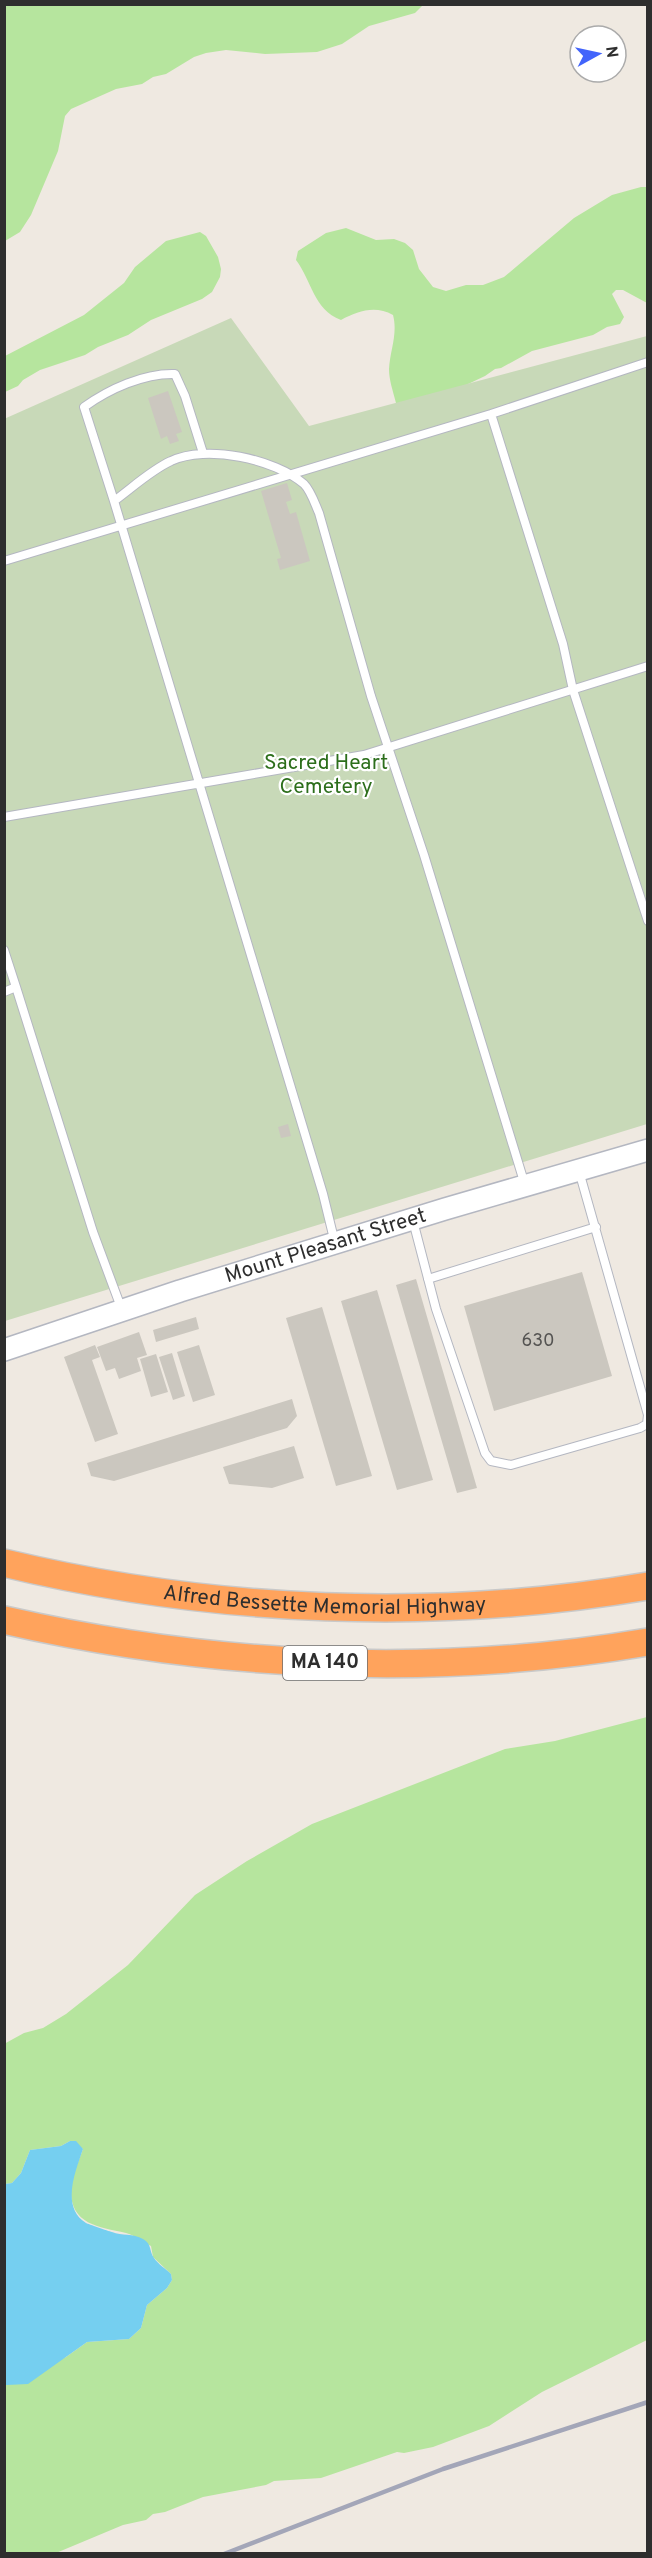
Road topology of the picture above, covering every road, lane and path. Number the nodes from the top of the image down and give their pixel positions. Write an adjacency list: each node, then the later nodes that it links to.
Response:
1 (648, 362): 2 (lane)
2 (491, 414): 4 (lane); 9 (lane)
3 (203, 453): 4 (lane); 5 (lane); 5 (lane)
4 (288, 474): 6 (lane); 10 (lane)
5 (114, 501): 6 (lane)
6 (122, 526): 7 (lane); 11 (lane)
7 (4, 561)
8 (648, 666): 9 (lane)
9 (573, 690): 10 (lane); 13 (lane)
10 (389, 748): 11 (lane); 19 (lane)
11 (199, 782): 12 (lane); 22 (lane)
12 (4, 817)
13 (648, 921)
14 (4, 950): 15 (lane)
15 (16, 987): 16 (lane); 24 (lane)
16 (4, 992)
17 (648, 1150): 18 (main road, Mount Pleasant Street)
18 (579, 1170): 19 (main road, Mount Pleasant Street); 21 (lane)
19 (526, 1185): 20 (main road, Mount Pleasant Street)
20 (412, 1219): 22 (main road, Mount Pleasant Street); 23 (lane)
21 (596, 1227): 23 (lane); 26 (lane)
22 (336, 1244): 24 (main road, Mount Pleasant Street)
23 (428, 1279): 26 (lane)
24 (122, 1311): 25 (main road, Mount Pleasant Street)
25 (4, 1350)
26 (648, 1415)
27 (4, 1563): 28 (highway, Alfred Bessette Memorial Highway)
28 (648, 1586)
29 (4, 1620): 30 (highway, MA 140)
30 (648, 1642)

